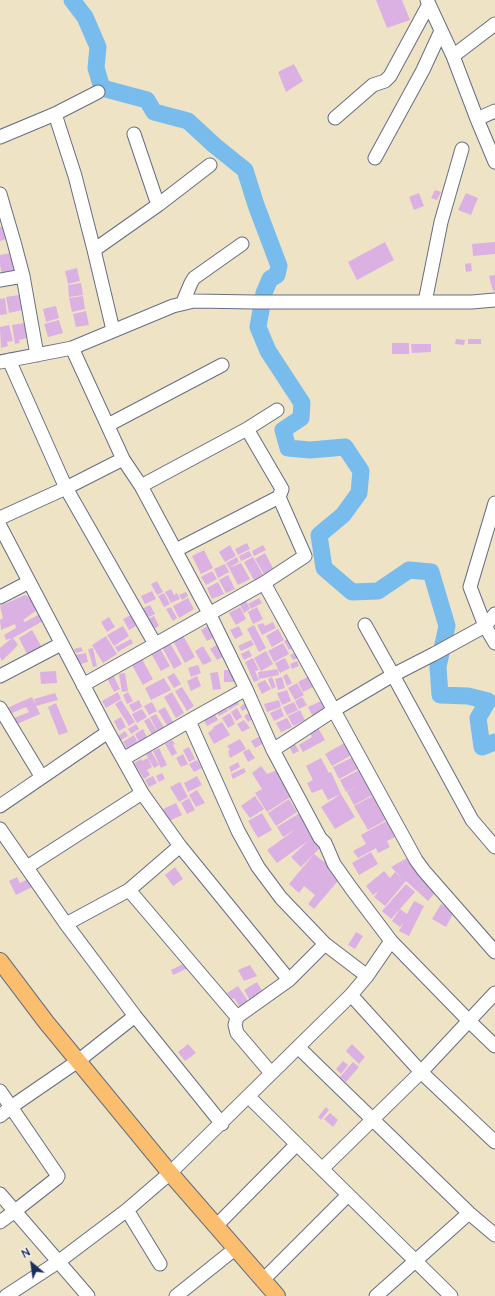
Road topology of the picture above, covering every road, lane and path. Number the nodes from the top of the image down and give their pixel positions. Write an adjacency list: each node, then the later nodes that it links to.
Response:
1 (428, 2): 3 (street); 8 (street)
2 (495, 24): 4 (street)
3 (441, 31): 4 (street); 13 (street)
4 (453, 56): 9 (street)
5 (98, 92): 7 (street)
6 (495, 111): 9 (street)
7 (55, 114): 11 (street); 19 (street)
8 (335, 118)
9 (477, 119): 14 (street)
10 (134, 134): 17 (street)
11 (0, 137)
12 (462, 149): 24 (street)
13 (375, 158)
14 (495, 162)
15 (210, 165): 17 (street)
16 (1, 201): 20 (street)
17 (158, 205): 19 (street)
18 (242, 244): 23 (street)
19 (94, 250): 25 (street)
20 (22, 276): 21 (street); 27 (street)
21 (0, 280)
22 (495, 300): 24 (street)
23 (183, 302): 24 (street); 25 (street)
24 (425, 302)
25 (113, 330): 26 (street)
26 (72, 348): 27 (street); 31 (street)
27 (37, 355): 28 (street)
28 (4, 361): 35 (street)
29 (222, 365): 31 (street)
30 (277, 410): 32 (street)
31 (108, 424): 33 (street)
32 (247, 429): 34 (street); 36 (street)
33 (123, 459): 34 (street); 35 (street)
34 (141, 486): 41 (street)
35 (66, 488): 38 (street); 51 (street)
36 (279, 497): 41 (street); 43 (street)
37 (495, 504): 40 (street)
38 (0, 518)
39 (0, 526): 42 (street)
40 (491, 537): 48 (street)
41 (176, 550): 45 (street)
42 (29, 582): 44 (street); 50 (street)
43 (264, 582): 45 (street); 57 (street)
44 (0, 597)
45 (209, 613): 51 (street); 55 (street)
46 (495, 614): 48 (street)
47 (365, 625): 52 (street)
48 (484, 626): 49 (street); 52 (street)
49 (495, 643)
50 (62, 644): 53 (street); 54 (street)
51 (155, 644): 54 (street)
52 (393, 675): 57 (street); 67 (street)
53 (0, 676)
54 (84, 685): 59 (street)
55 (246, 689): 58 (street); 60 (street)
56 (0, 708): 62 (street)
57 (334, 710): 60 (street); 73 (street)
58 (189, 721): 61 (street); 72 (street)
59 (108, 732): 61 (street); 62 (street)
60 (273, 750): 71 (street)
61 (123, 759): 63 (street)
62 (41, 776): 64 (street)
63 (142, 793): 66 (street); 68 (street)
64 (0, 806)
65 (0, 829): 68 (street)
66 (180, 846): 69 (street); 76 (street)
67 (495, 847)
68 (27, 867): 70 (street)
69 (129, 890): 70 (street); 80 (street)
70 (66, 924): 79 (street)
71 (390, 942): 75 (street); 81 (street)
72 (325, 944): 75 (street); 76 (street)
73 (495, 952)
74 (0, 960): 84 (main road)
75 (367, 976): 78 (street)
76 (289, 980): 80 (street)
77 (495, 993): 81 (street)
78 (351, 995): 83 (street); 85 (street)
79 (136, 1016): 84 (street); 92 (street)
80 (237, 1017): 86 (street)
81 (469, 1021): 82 (street); 85 (street)
82 (495, 1046)
83 (298, 1048): 86 (street); 91 (street)
84 (78, 1061): 89 (street); 96 (main road)
85 (421, 1072): 91 (street); 93 (street)
86 (271, 1073): 88 (street)
87 (0, 1091): 89 (street)
88 (249, 1097): 92 (street); 94 (street)
89 (6, 1103): 90 (street); 100 (street)
90 (0, 1116)
91 (373, 1120): 95 (street); 101 (street)
92 (222, 1124): 96 (street)
93 (495, 1142)
94 (296, 1145): 95 (street); 103 (street)
95 (322, 1169): 98 (street)
96 (170, 1174): 99 (street); 103 (main road)
97 (0, 1194): 100 (street)
98 (347, 1196): 107 (street); 109 (street)
99 (127, 1210): 106 (street); 108 (street)
100 (15, 1211): 102 (street); 106 (street)
101 (469, 1213): 104 (street); 107 (street)
102 (0, 1222)
103 (217, 1225): 105 (main road)
104 (495, 1235)
105 (236, 1248): 109 (main road); 110 (street)
106 (58, 1262): 111 (street); 112 (street)
107 (415, 1262): 114 (street); 115 (street)
108 (160, 1264)
109 (264, 1280): 113 (main road)
110 (182, 1294)
111 (6, 1296)
112 (88, 1296)
113 (277, 1296)
114 (376, 1296)
115 (451, 1296)

